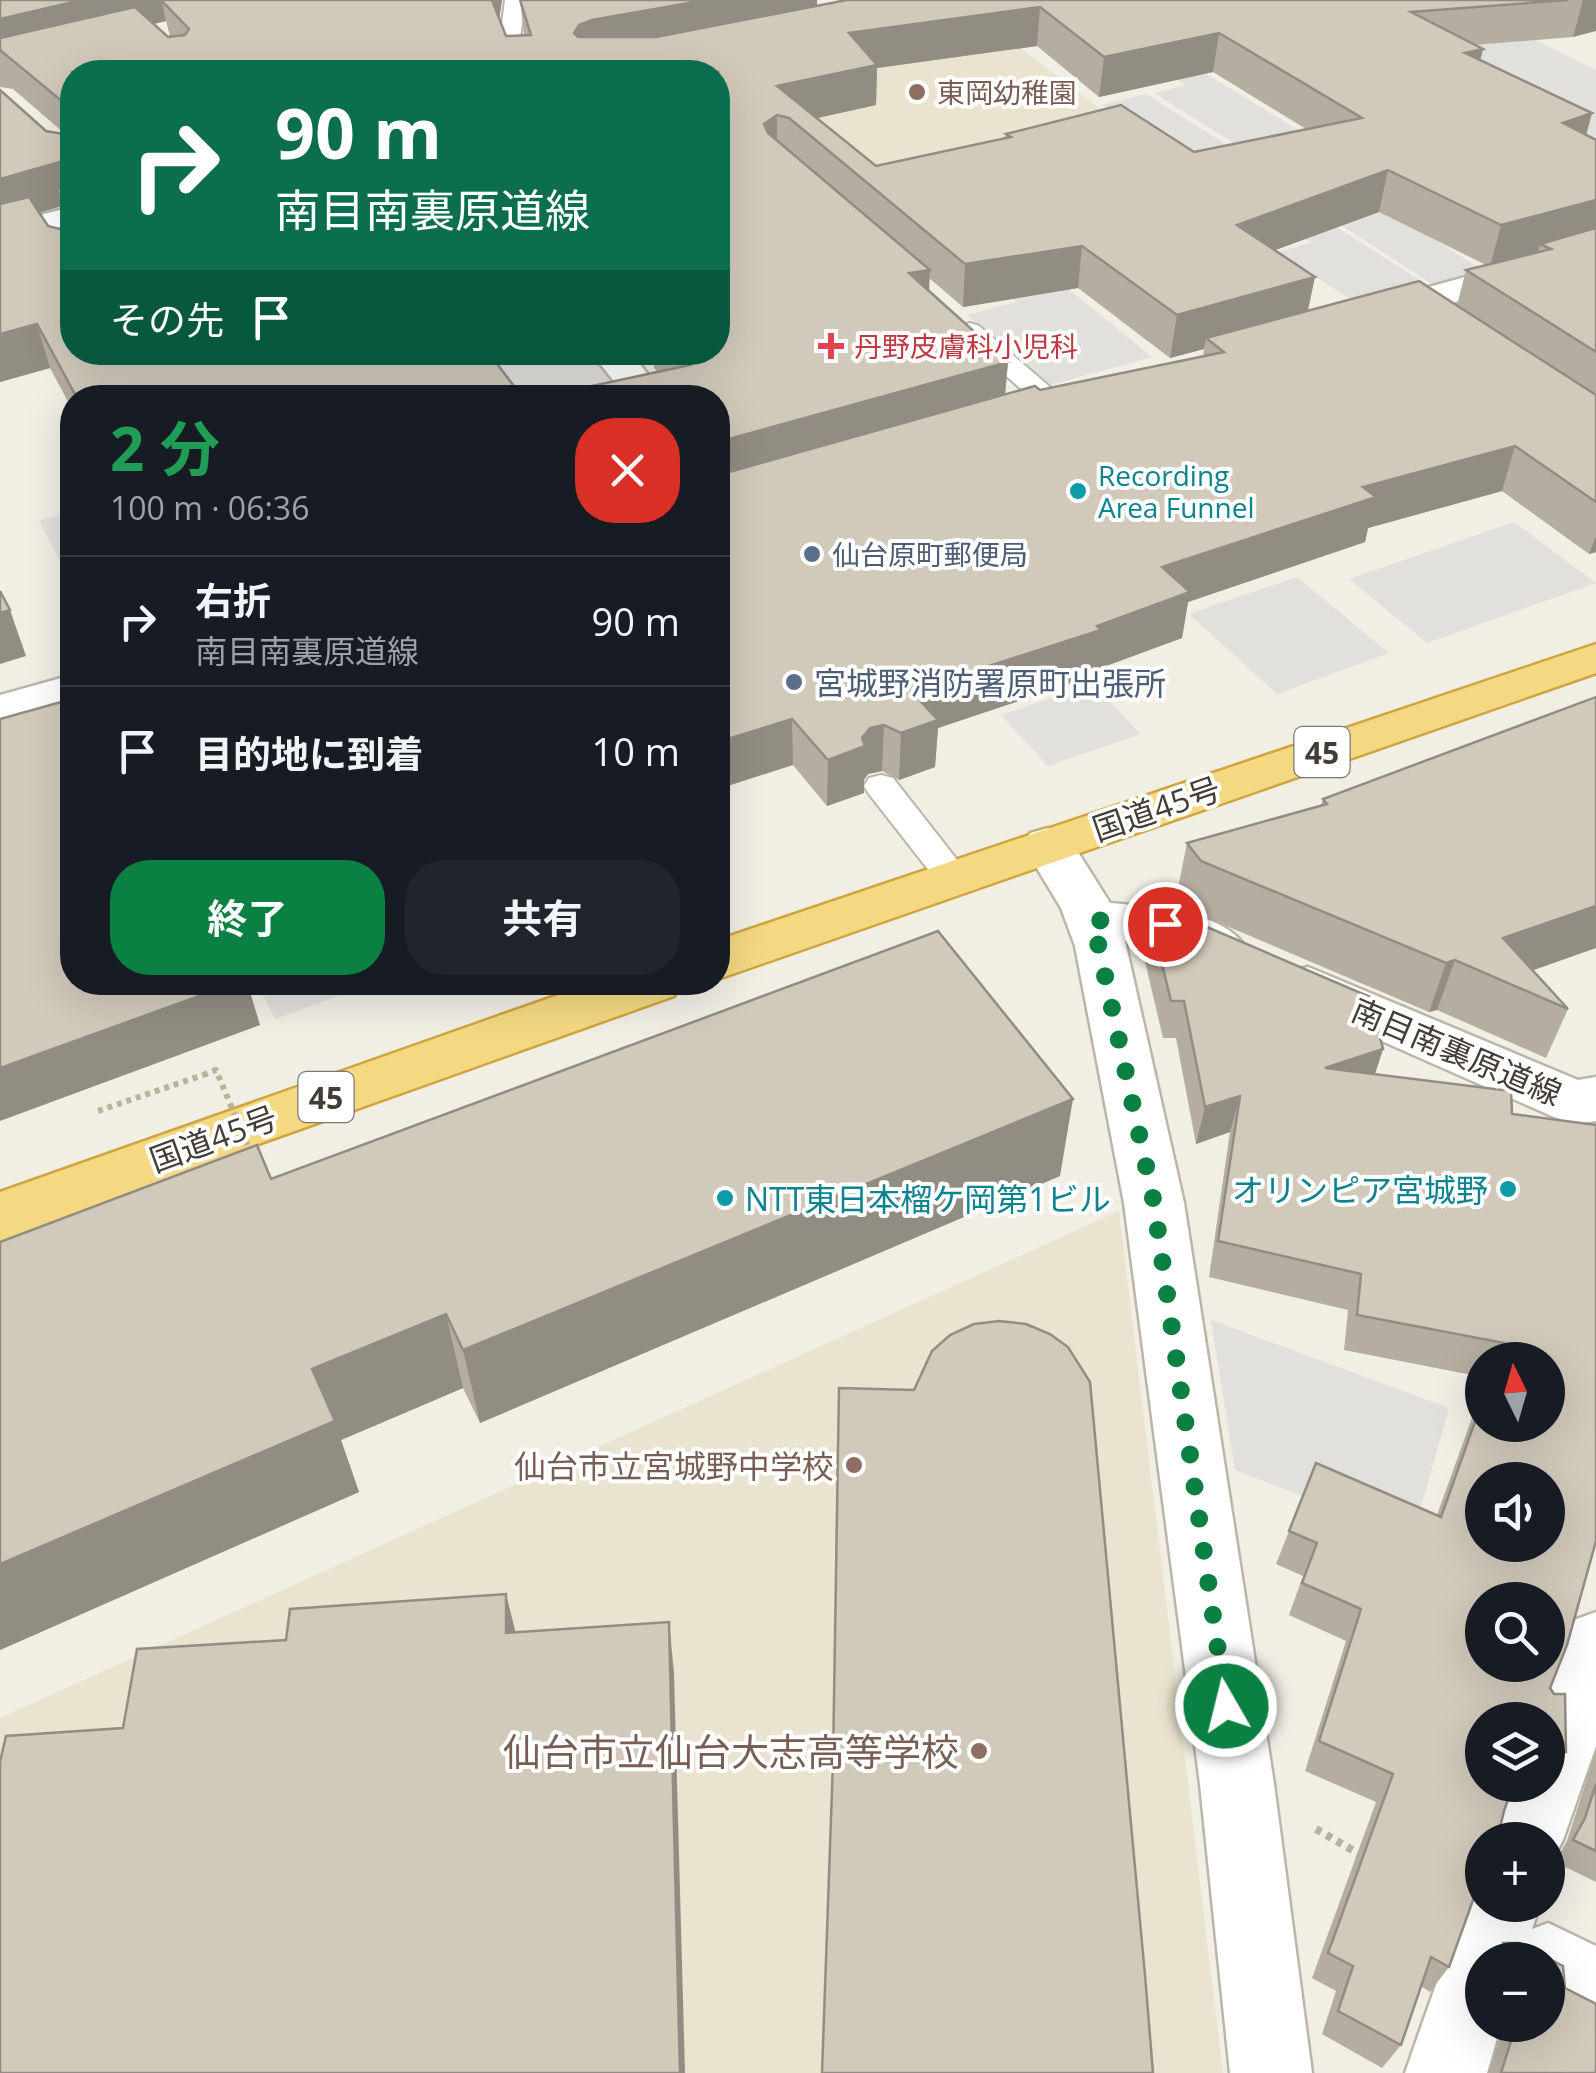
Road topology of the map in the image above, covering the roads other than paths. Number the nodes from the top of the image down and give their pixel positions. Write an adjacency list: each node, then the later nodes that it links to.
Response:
1 (515, 0): 2 (lane)
2 (518, 60)
3 (60, 230): 4 (street)
4 (0, 236)
5 (1596, 252): 6 (street)
6 (1409, 304): 8 (street); 9 (street)
7 (958, 321): 13 (lane)
8 (1334, 325)
9 (1453, 334)
10 (621, 365): 11 (street)
11 (637, 385)
12 (1094, 395): 13 (street)
13 (1056, 406): 14 (street)
14 (1018, 417)
15 (1596, 658): 19 (highway, 国道45号 / 45)
16 (60, 692): 17 (street)
17 (0, 710)
18 (881, 786): 20 (lane)
19 (1048, 845): 20 (highway, 国道45号 / 45); 21 (street)
20 (952, 878): 22 (highway, 国道45号 / 45)
21 (1093, 920): 24 (street, 南目南裏原道線); 31 (street)
22 (730, 956)
23 (617, 995): 25 (highway, 国道45号 / 45)
24 (1596, 1100)
25 (0, 1217)
26 (1596, 1645): 27 (street)
27 (1565, 1730)
28 (1565, 1974): 29 (street)
29 (1596, 1989)
30 (1465, 2034): 32 (street)
31 (1271, 2073)
32 (1446, 2073)

